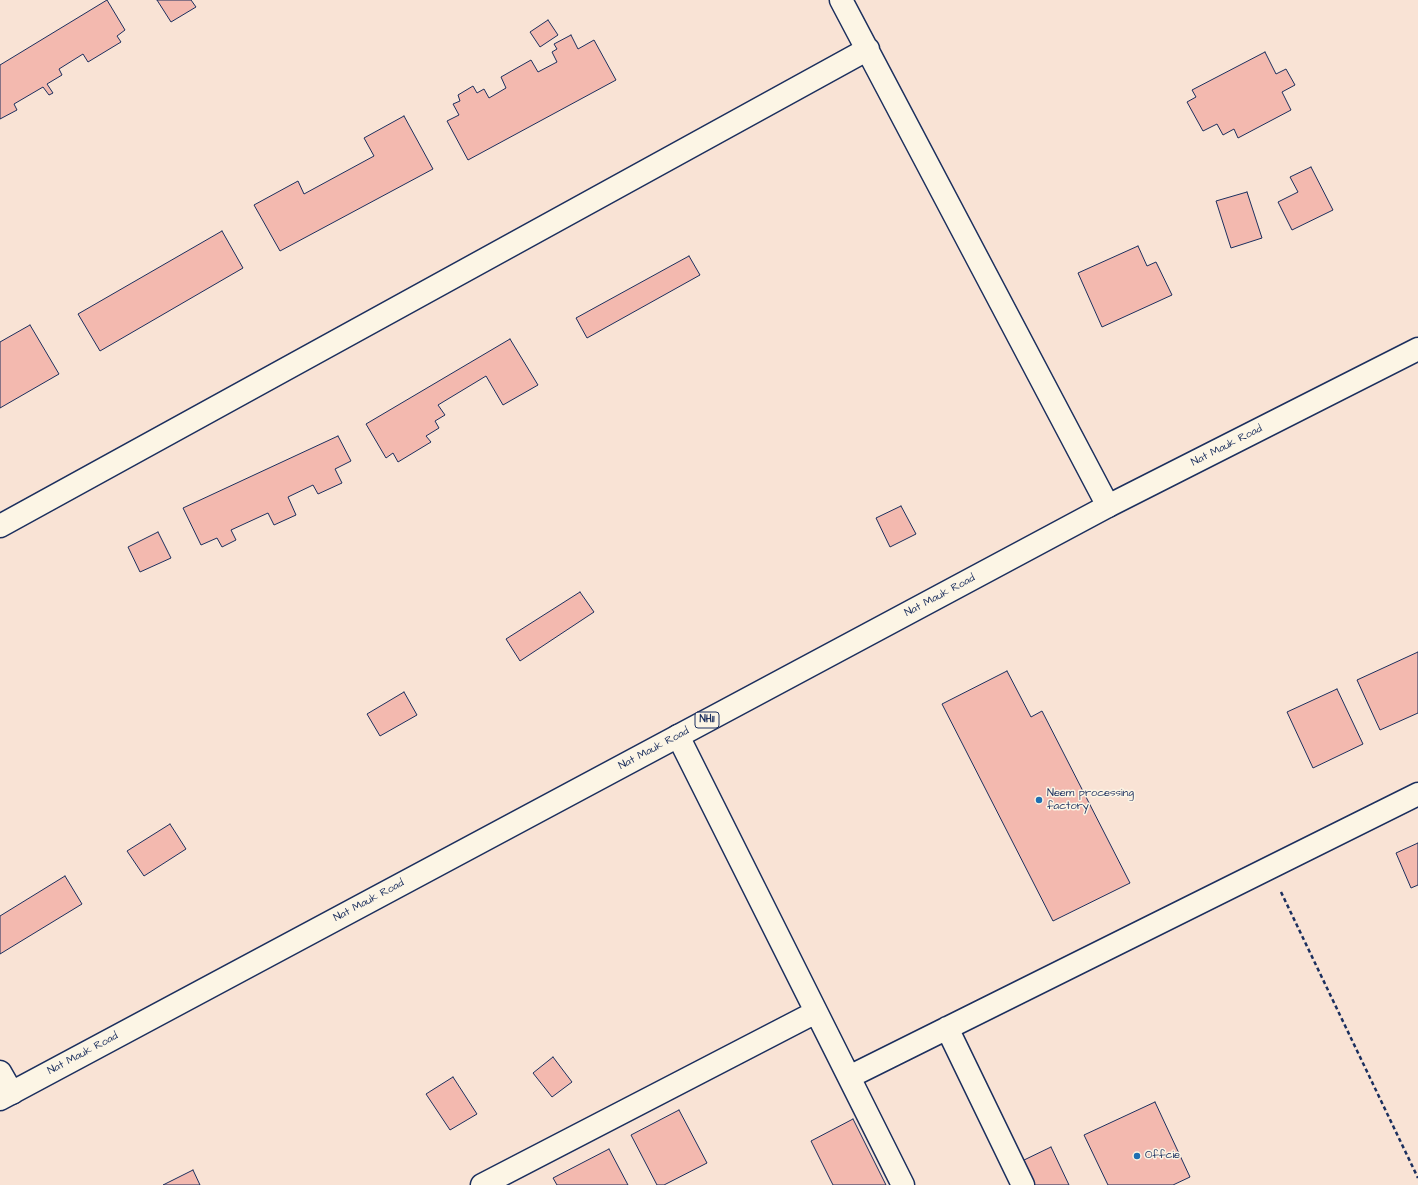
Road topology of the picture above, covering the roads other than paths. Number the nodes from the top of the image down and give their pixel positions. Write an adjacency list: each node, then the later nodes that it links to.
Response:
1 (841, 0): 2 (main road)
2 (868, 50): 4 (main road); 5 (main road)
3 (1418, 349): 4 (main road, Nat Mauk Road / NH11)
4 (1108, 506): 6 (main road, Nat Mauk Road / NH11)
5 (0, 526)
6 (678, 736): 8 (main road); 12 (main road, Nat Mauk Road / NH11)
7 (1418, 794): 9 (main road)
8 (816, 1012): 11 (main road); 13 (main road)
9 (947, 1028): 11 (main road); 15 (main road)
10 (0, 1072): 12 (main road)
11 (849, 1077): 14 (main road)
12 (6, 1096)
13 (484, 1184)
14 (903, 1185)
15 (1023, 1185)

